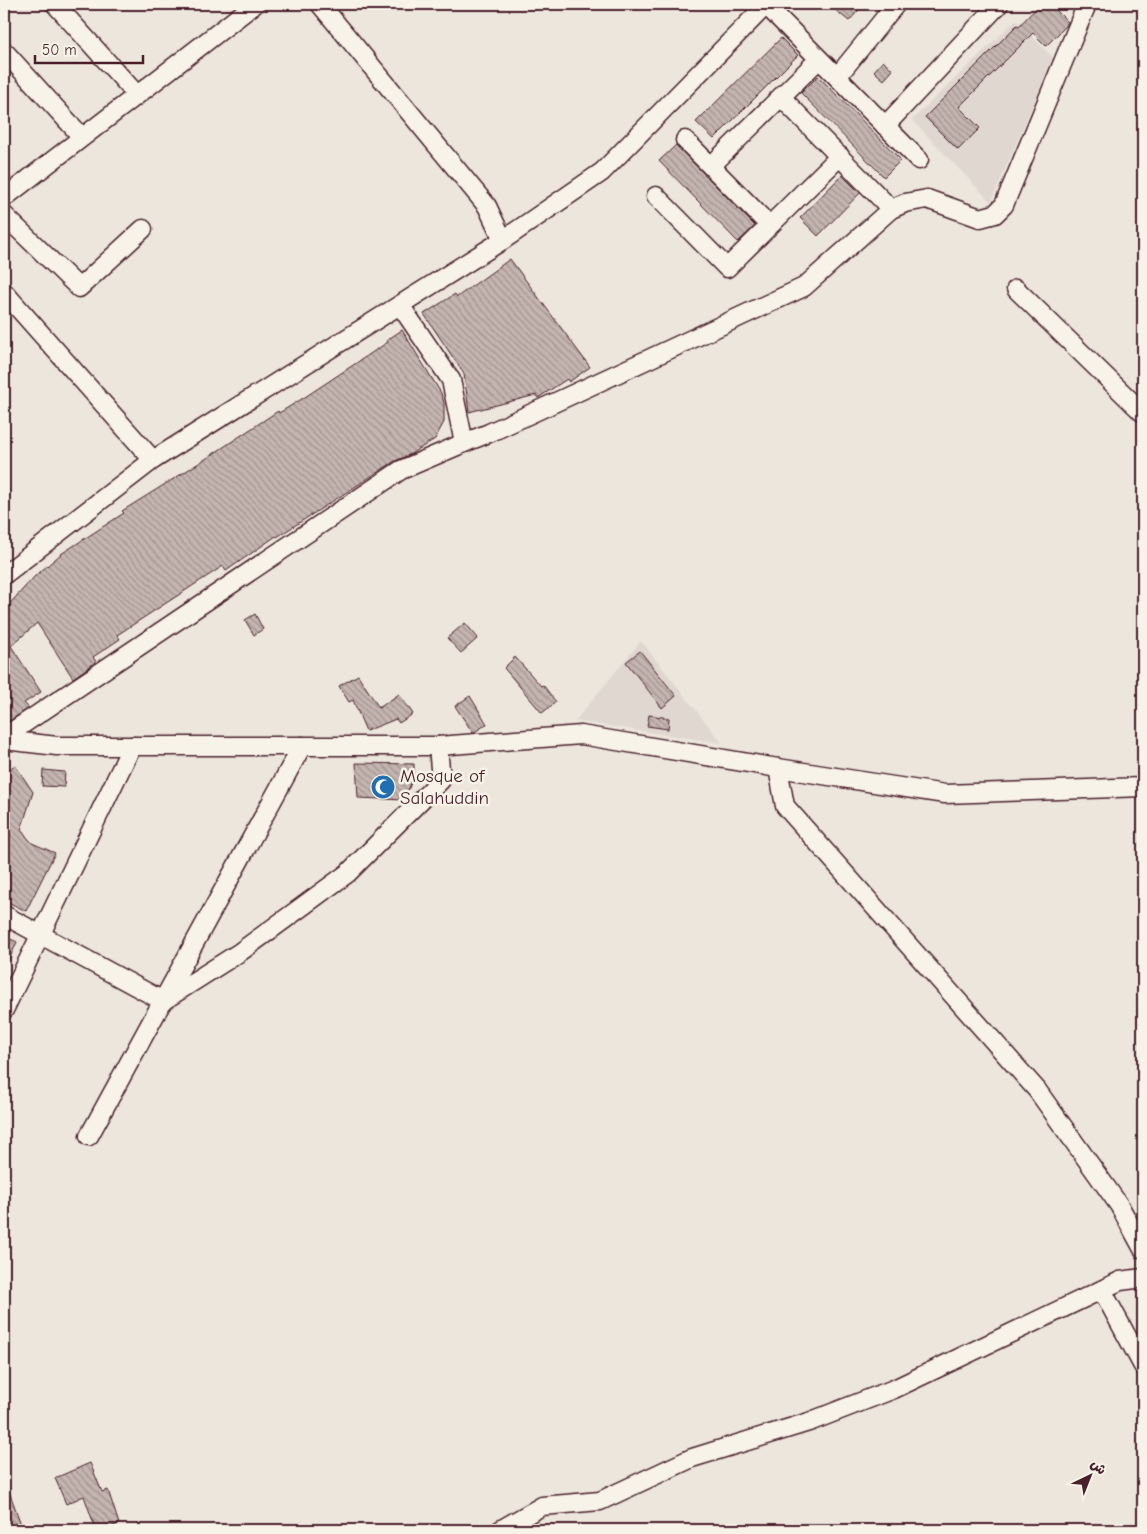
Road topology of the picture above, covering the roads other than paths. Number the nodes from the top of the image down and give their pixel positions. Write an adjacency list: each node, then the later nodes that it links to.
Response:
1 (55, 4): 11 (street)
2 (255, 4): 11 (street)
3 (320, 4): 25 (street)
4 (766, 4): 9 (street); 25 (street)
5 (896, 4): 10 (street)
6 (1000, 4): 13 (street)
7 (1087, 4): 21 (street)
8 (4, 51): 14 (street)
9 (819, 59): 10 (street); 12 (street)
10 (837, 77): 13 (street)
11 (137, 95): 14 (street)
12 (781, 97): 16 (street); 18 (street)
13 (885, 126): 17 (street)
14 (82, 137): 20 (street)
15 (685, 140): 18 (street)
16 (840, 156): 21 (street); 23 (street)
17 (919, 160)
18 (711, 166): 23 (street)
19 (656, 196): 23 (street)
20 (4, 198)
21 (891, 208): 30 (street)
22 (4, 215): 24 (street)
23 (770, 225)
24 (143, 229)
25 (503, 240): 28 (street)
26 (1016, 289): 29 (street)
27 (4, 292): 31 (street)
28 (400, 305): 30 (street); 31 (street)
29 (1143, 414)
30 (464, 443): 33 (street)
31 (153, 460): 32 (street)
32 (4, 575)
33 (4, 738): 34 (street)
34 (132, 746): 35 (street); 40 (street)
35 (302, 746): 36 (street); 41 (street)
36 (438, 746): 37 (street); 41 (street)
37 (778, 768): 38 (street); 44 (street)
38 (1143, 787)
39 (4, 915): 40 (street)
40 (40, 934): 41 (street); 42 (street)
41 (163, 1001): 43 (street)
42 (4, 1010)
43 (89, 1136)
44 (1143, 1248)
45 (1143, 1278): 46 (street)
46 (1102, 1290): 47 (street); 48 (street)
47 (1143, 1366)
48 (500, 1530)

